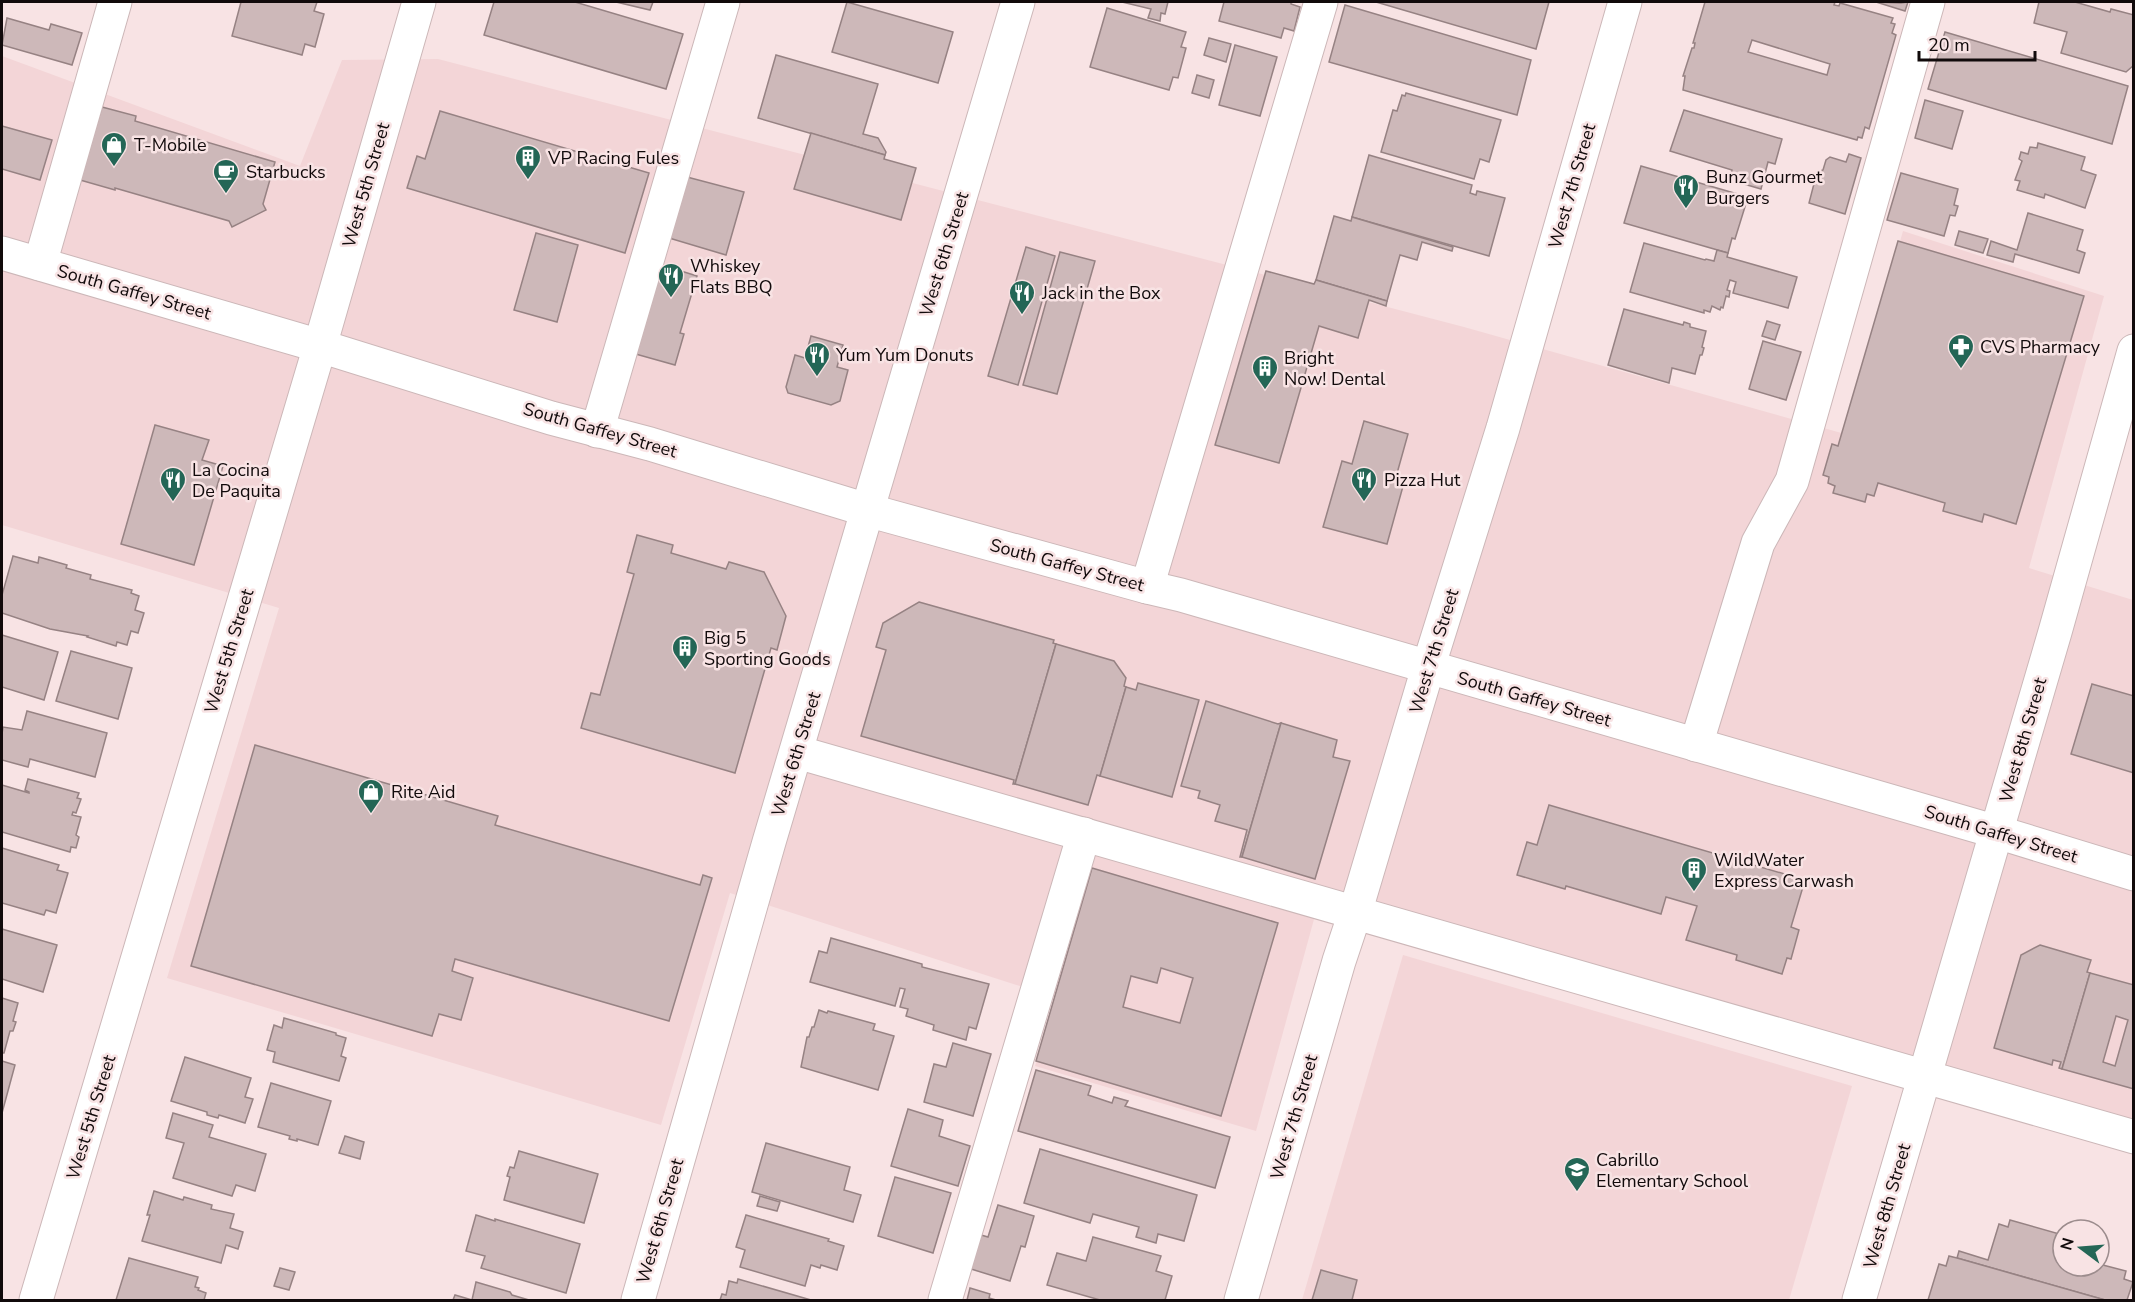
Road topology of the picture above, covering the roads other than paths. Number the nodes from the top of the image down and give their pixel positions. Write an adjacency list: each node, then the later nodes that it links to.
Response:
1 (115, 2): 9 (street)
2 (419, 2): 10 (street, West 5th Street)
3 (723, 2): 12 (street)
4 (1018, 2): 13 (street, West 6th Street)
5 (1321, 2): 14 (street)
6 (1625, 2): 15 (street, West 7th Street)
7 (1928, 2): 16 (street)
8 (2, 253): 9 (street, South Gaffey Street)
9 (40, 264): 10 (street, South Gaffey Street)
10 (320, 346): 12 (street, South Gaffey Street); 24 (street, West 5th Street)
11 (2133, 351): 18 (street, West 8th Street)
12 (597, 431): 13 (street, South Gaffey Street)
13 (867, 510): 14 (street, South Gaffey Street); 17 (street, West 6th Street)
14 (1147, 587): 15 (street, South Gaffey Street)
15 (1428, 668): 16 (street, South Gaffey Street); 21 (street, West 7th Street)
16 (1696, 745): 18 (street, South Gaffey Street)
17 (797, 752): 19 (street); 25 (street, West 6th Street)
18 (1997, 832): 20 (street, South Gaffey Street); 22 (street, West 8th Street)
19 (1084, 834): 21 (street); 26 (street)
20 (2133, 874)
21 (1355, 913): 22 (street); 27 (street, West 7th Street)
22 (1925, 1077): 23 (street); 28 (street, West 8th Street)
23 (2133, 1137)
24 (36, 1300)
25 (638, 1300)
26 (945, 1300)
27 (1240, 1300)
28 (1859, 1300)

